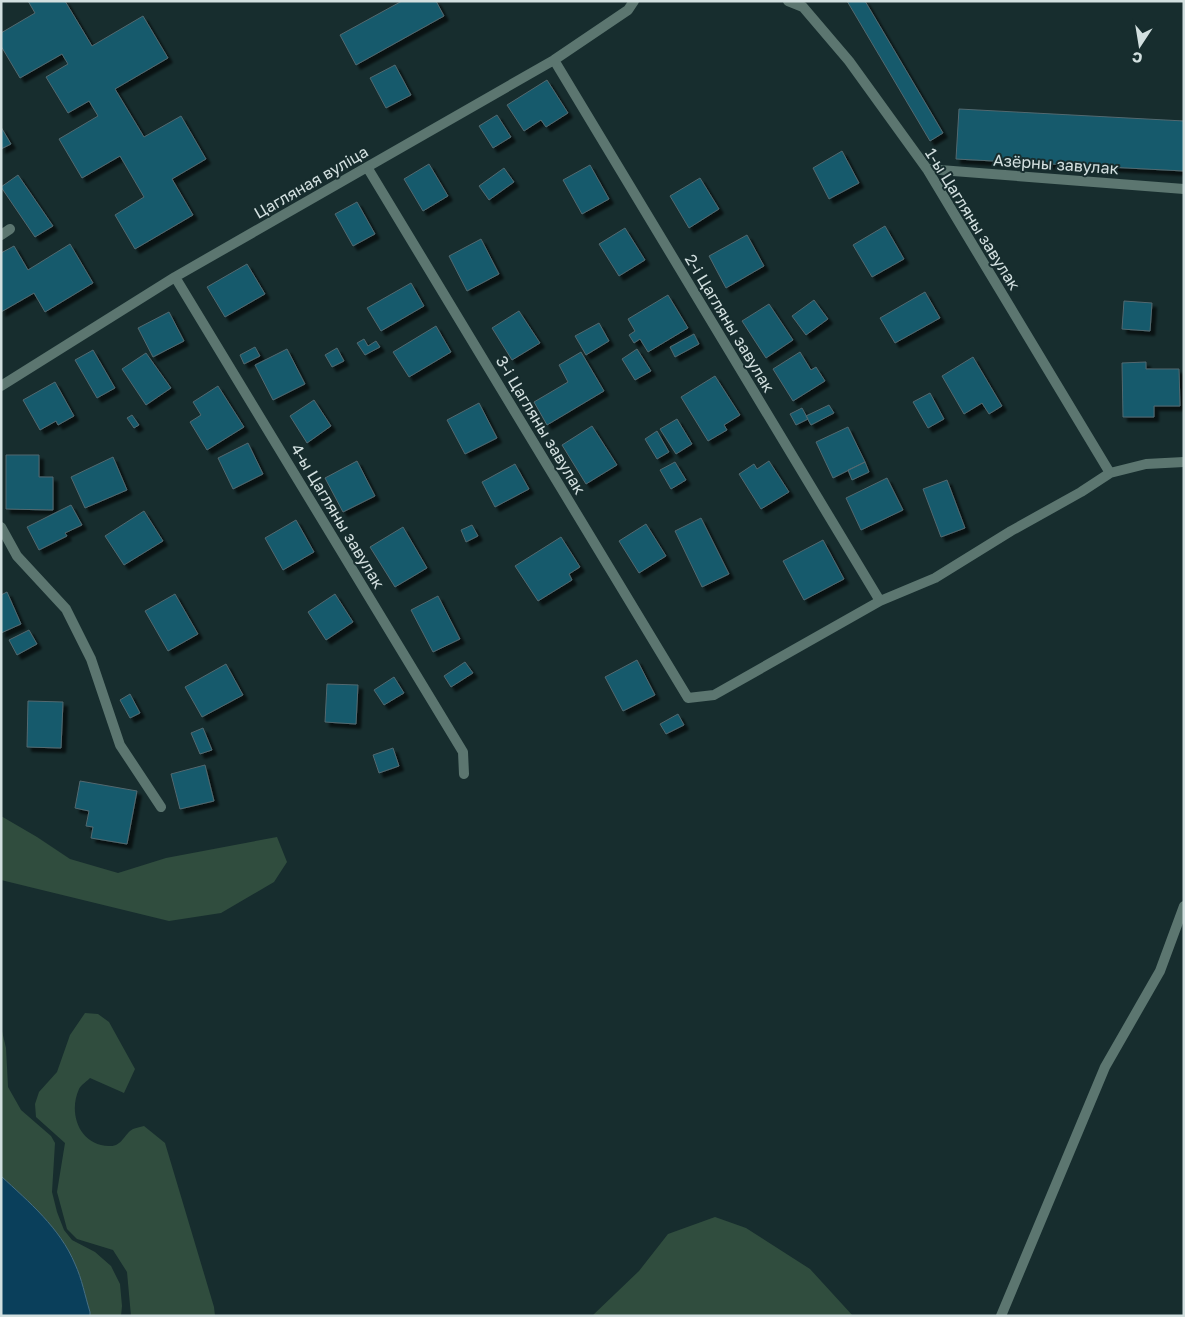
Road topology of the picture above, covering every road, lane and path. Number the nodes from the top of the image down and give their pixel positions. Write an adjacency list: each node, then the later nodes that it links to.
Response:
1 (634, 1): 3 (street, Цагляная вуліца)
2 (788, 1): 5 (street, 1-ы Цагляны завулак)
3 (554, 60): 4 (street, Цагляная вуліца); 12 (street, 2-і Цагляны завулак)
4 (367, 167): 7 (street, Цагляная вуліца); 12 (street, 3-і Цагляны завулак)
5 (927, 169): 6 (street, Азёрны завулак); 10 (street, 1-ы Цагляны завулак)
6 (1184, 189)
7 (176, 277): 8 (street, Цагляная вуліца); 13 (street, 4-ы Цагляны завулак)
8 (1, 386)
9 (1184, 462): 10 (street)
10 (1110, 473): 12 (street)
11 (1, 527): 14 (street)
12 (880, 601)
13 (464, 774)
14 (161, 807)
15 (1184, 906): 16 (street)
16 (1001, 1316)

